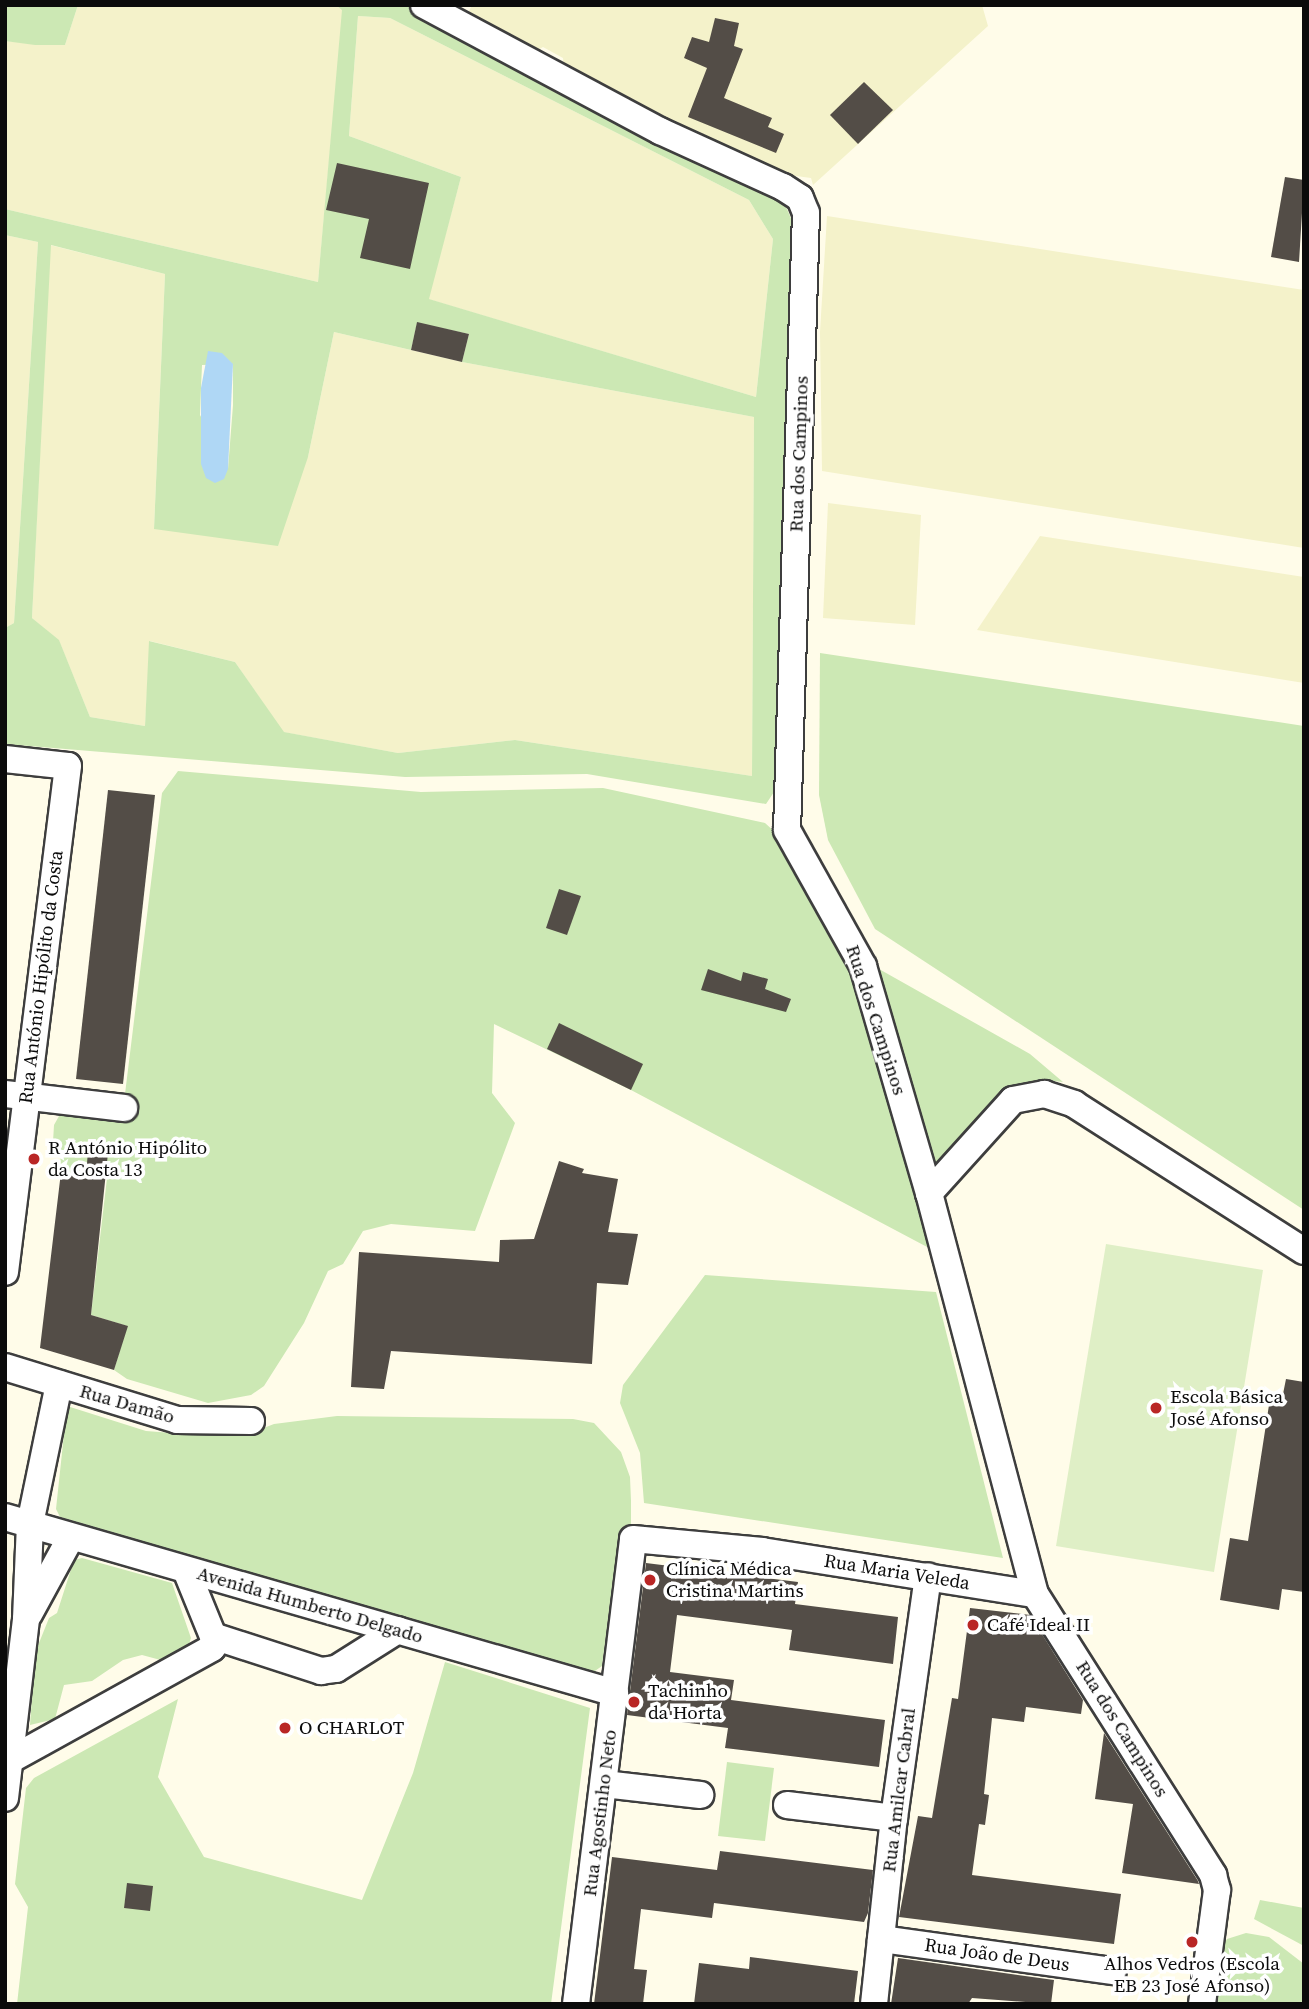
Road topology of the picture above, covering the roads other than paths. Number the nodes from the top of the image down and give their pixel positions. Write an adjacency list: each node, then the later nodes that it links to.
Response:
1 (424, 5): 5 (street, Rua dos Campinos)
2 (5, 759): 3 (street, Rua António Hipólito da Costa)
3 (16, 1095): 4 (street); 7 (street, Rua António Hipólito da Costa)
4 (124, 1108)
5 (929, 1193): 6 (street); 16 (street, Rua dos Campinos)
6 (1304, 1251)
7 (5, 1272)
8 (5, 1367): 9 (street, Rua Damão)
9 (59, 1384): 10 (street, Rua Damão); 11 (street)
10 (251, 1421)
11 (18, 1521): 12 (street, Avenida Humberto Delgado); 17 (street)
12 (71, 1537): 14 (street, Avenida Humberto Delgado); 17 (street)
13 (633, 1539): 15 (street, Rua Maria Veleda); 21 (street, Rua Agostinho Neto)
14 (186, 1570): 18 (street, Avenida Humberto Delgado); 19 (street)
15 (928, 1576): 16 (street, Rua Maria Veleda); 27 (street, Rua Amilcar Cabral)
16 (1035, 1594): 32 (street, Rua dos Campinos)
17 (26, 1619): 20 (street)
18 (398, 1630): 19 (street); 21 (street, Avenida Humberto Delgado)
19 (219, 1639): 22 (street)
20 (13, 1665): 22 (street)
21 (615, 1693): 23 (street, Rua Agostinho Neto)
22 (10, 1760): 25 (street)
23 (604, 1784): 24 (street); 30 (street, Rua Agostinho Neto)
24 (700, 1795)
25 (5, 1798)
26 (787, 1805): 27 (street)
27 (894, 1818): 28 (street, Rua Amilcar Cabral)
28 (881, 1939): 29 (street, Rua João de Deus); 31 (street, Rua Amilcar Cabral)
29 (1113, 1971)
30 (576, 2004)
31 (874, 2004)
32 (1202, 2004)

